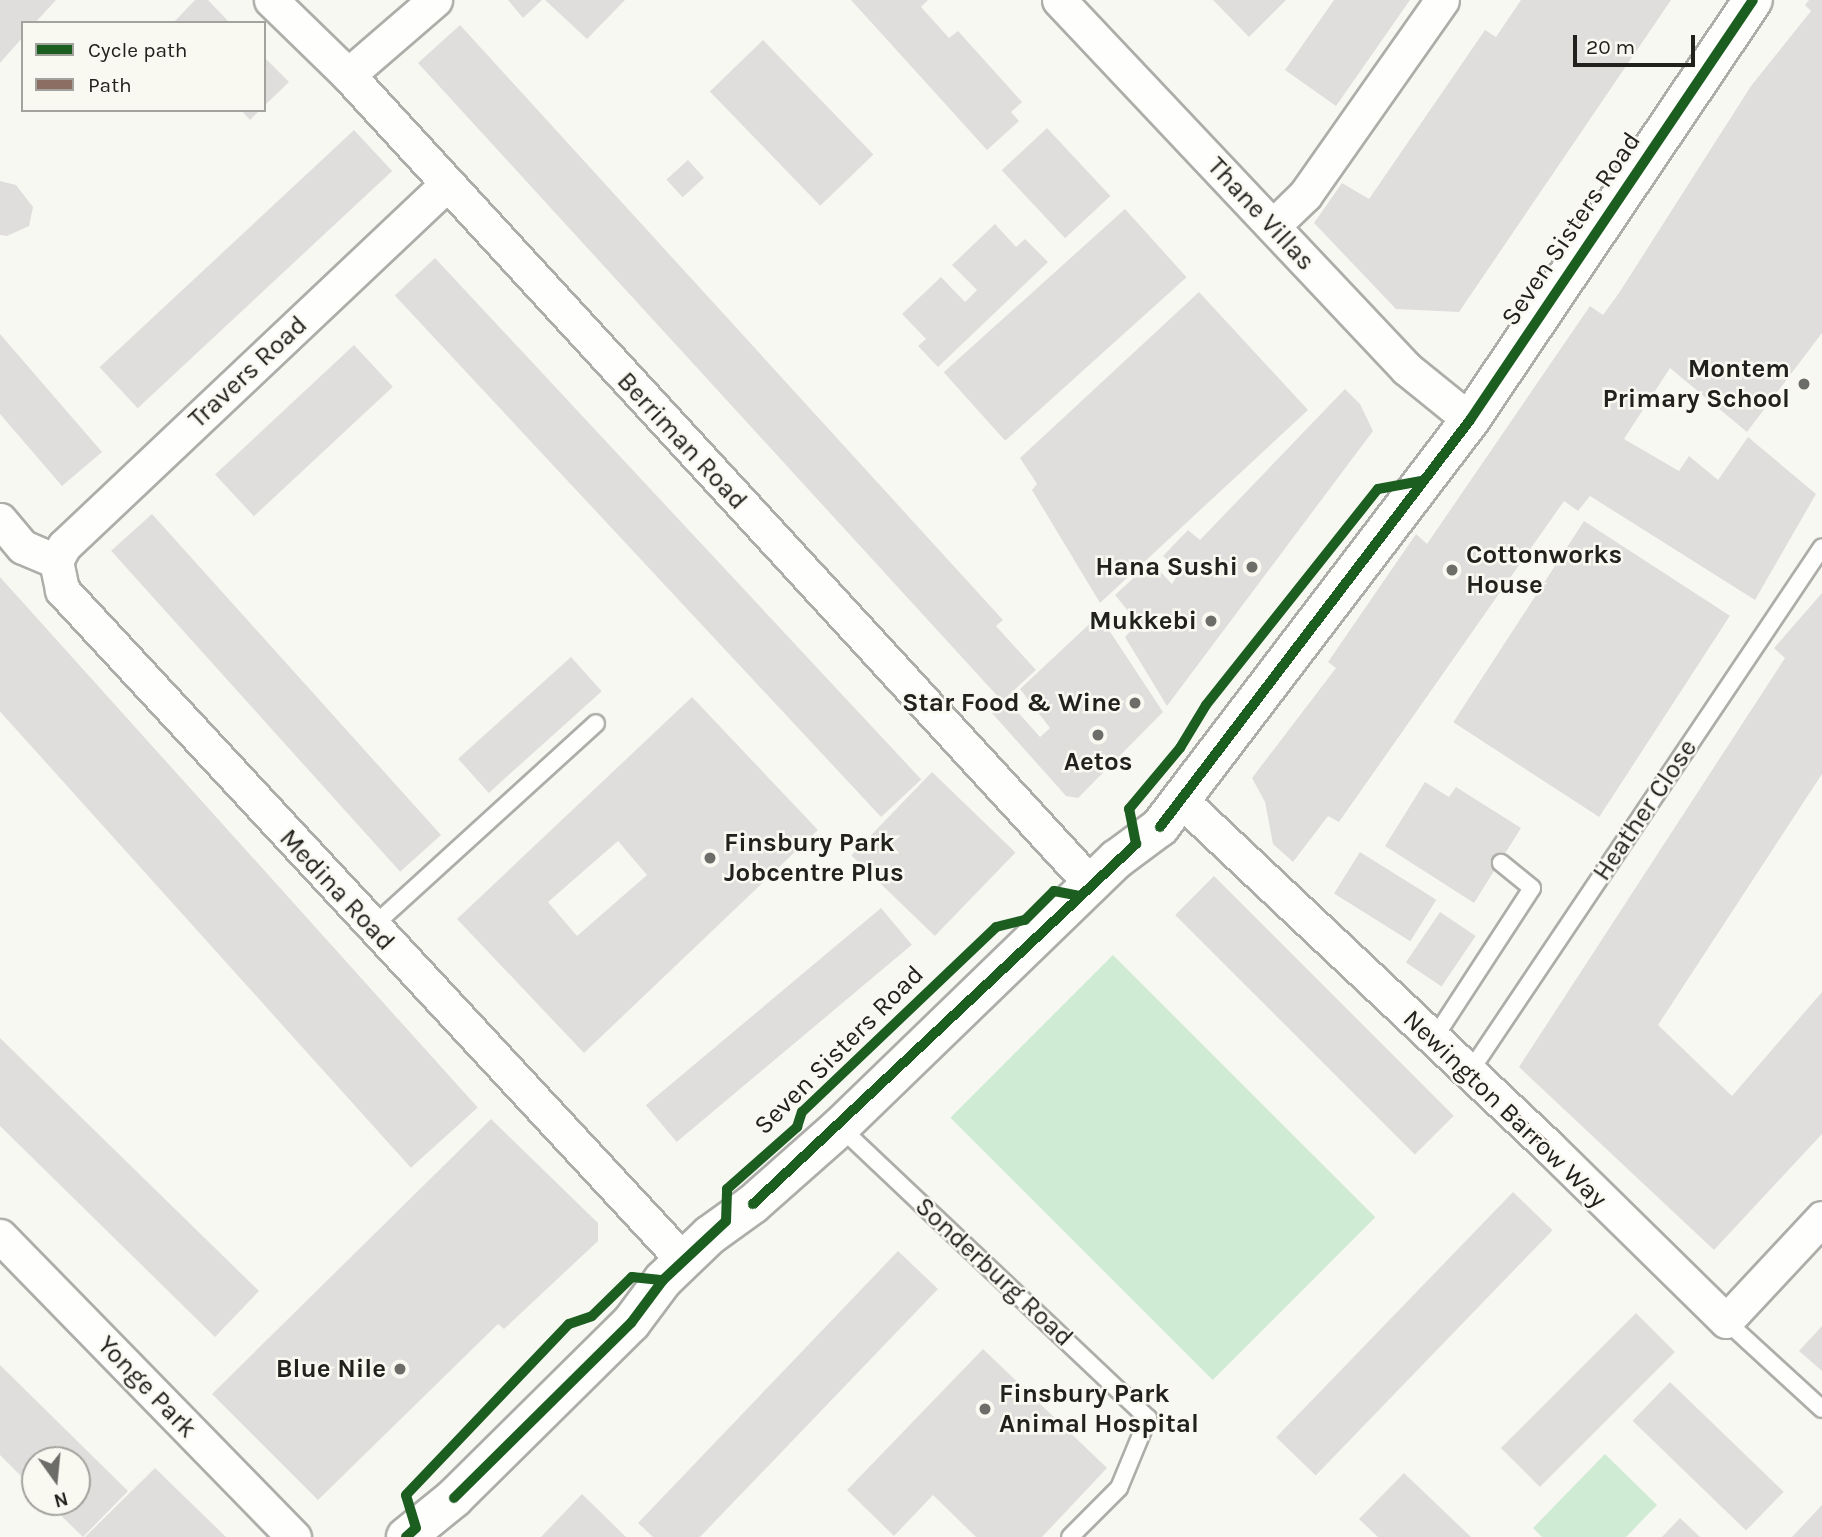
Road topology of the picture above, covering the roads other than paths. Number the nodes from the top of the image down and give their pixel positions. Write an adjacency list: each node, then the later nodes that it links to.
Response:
1 (271, 0): 6 (street, Berriman Road)
2 (435, 0): 6 (street)
3 (1059, 0): 8 (street, Thane Villas)
4 (1442, 0): 8 (street)
5 (1753, 0): 9 (highway, Seven Sisters Road)
6 (348, 75): 7 (street, Berriman Road)
7 (445, 186): 12 (street, Travers Road); 16 (street, Berriman Road)
8 (1273, 226): 9 (street, Thane Villas)
9 (1470, 420): 14 (highway, Seven Sisters Road)
10 (0, 520): 12 (street)
11 (1822, 547): 19 (lane, Heather Close)
12 (56, 561): 17 (street, Medina Road)
13 (596, 723): 17 (lane)
14 (1182, 801): 16 (highway, Seven Sisters Road); 18 (street, Newington Barrow Way)
15 (1501, 863): 18 (lane)
16 (1092, 884): 20 (highway, Seven Sisters Road)
17 (371, 928): 23 (street, Medina Road)
18 (1433, 1040): 19 (street, Newington Barrow Way)
19 (1469, 1073): 24 (street, Newington Barrow Way)
20 (840, 1127): 23 (highway, Seven Sisters Road); 28 (lane, Sonderburg Road)
21 (1822, 1218): 24 (street)
22 (0, 1236): 27 (street, Yonge Park)
23 (684, 1261): 26 (highway, Seven Sisters Road)
24 (1726, 1321): 25 (lane)
25 (1822, 1409)
26 (416, 1534)
27 (294, 1537)
28 (1070, 1537)

